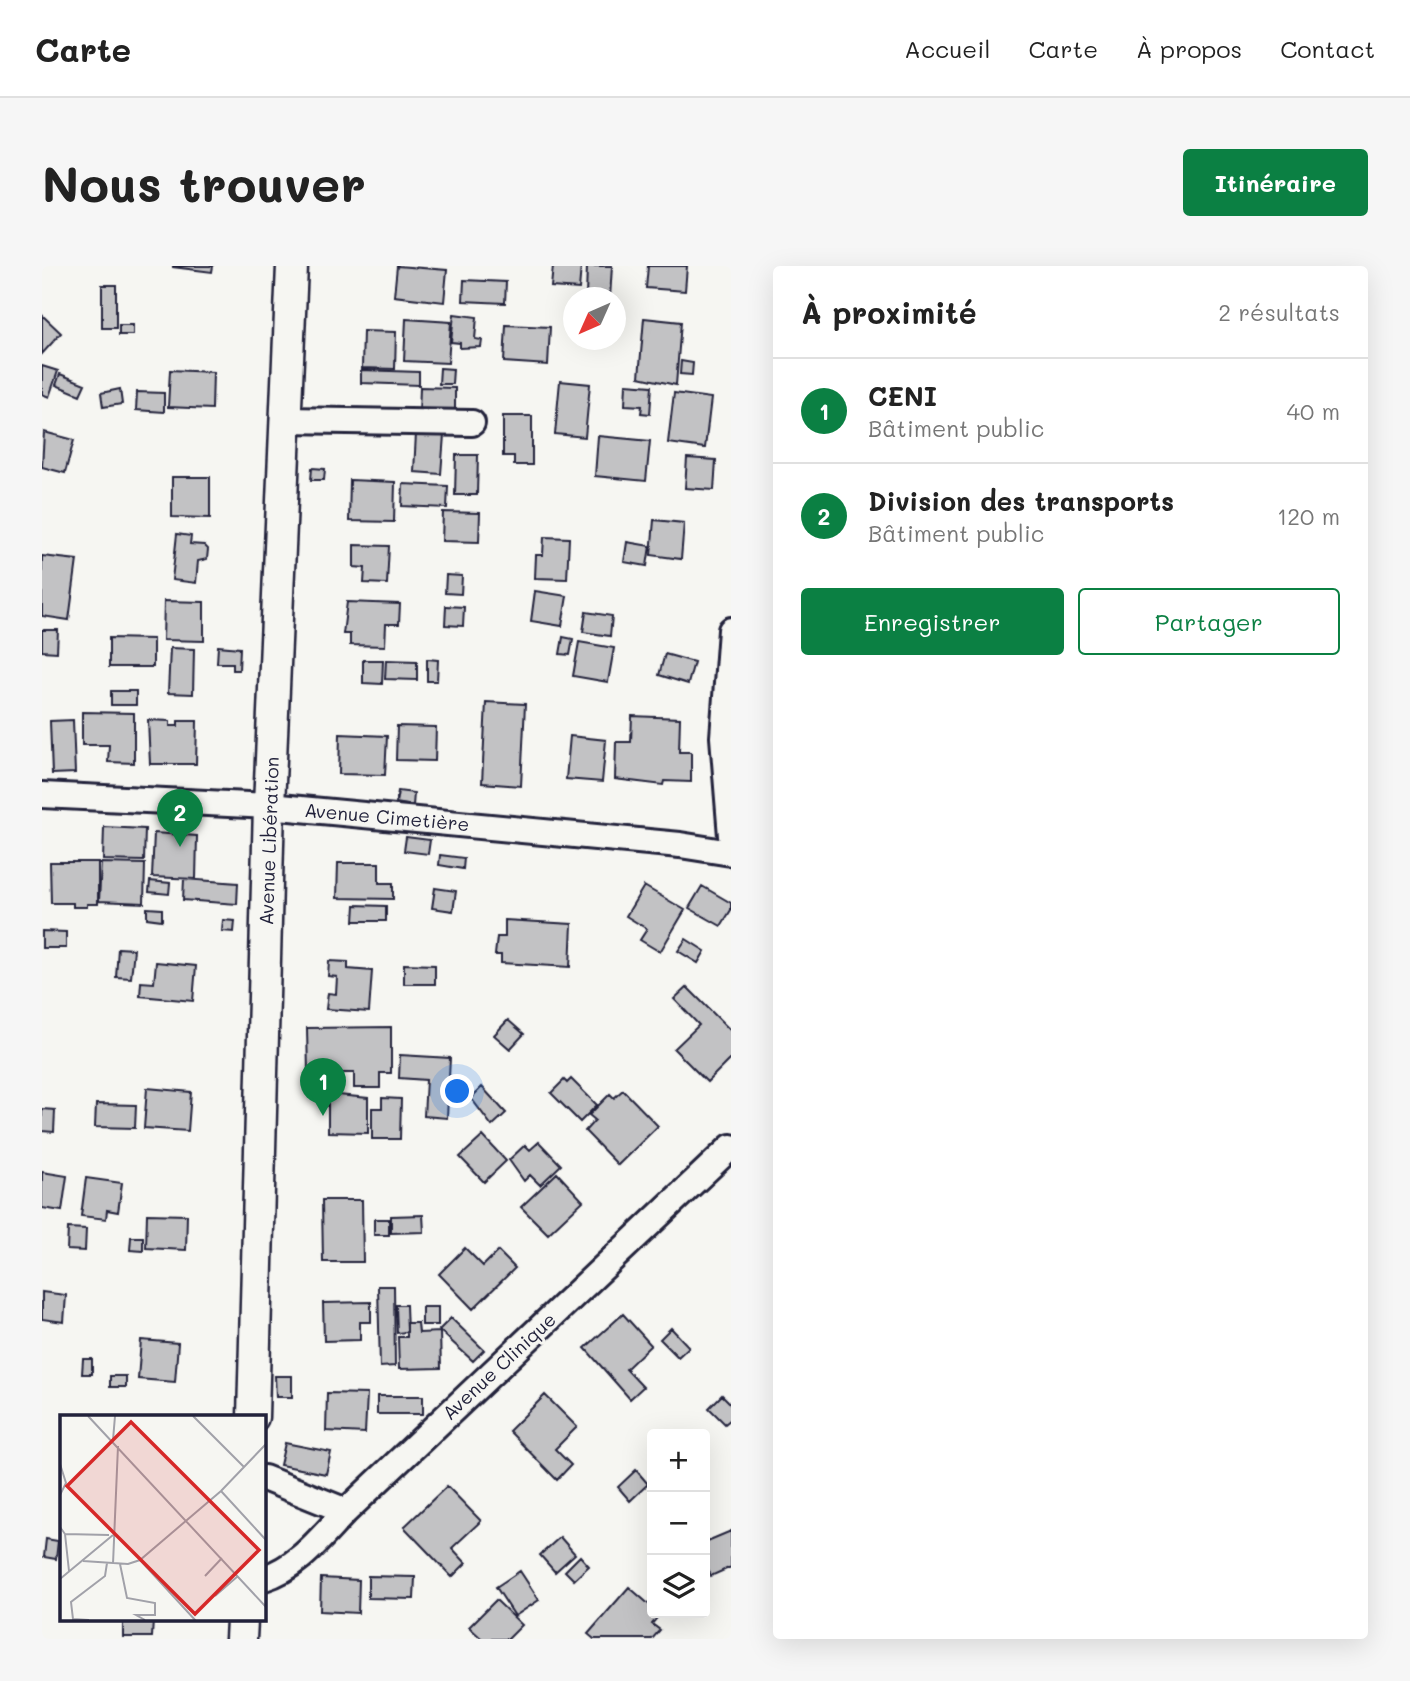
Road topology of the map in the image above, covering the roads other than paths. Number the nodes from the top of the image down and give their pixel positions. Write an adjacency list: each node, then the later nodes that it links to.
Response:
1 (292, 266): 2 (street, Avenue Libération)
2 (285, 420): 3 (street); 6 (street, Avenue Libération)
3 (472, 423)
4 (731, 630): 7 (street)
5 (42, 795): 6 (street, Avenue Cimetière)
6 (269, 806): 8 (street, Avenue Cimetière); 10 (street, Avenue Libération)
7 (731, 836)
8 (731, 853)
9 (731, 1147): 12 (street, Avenue Clinique)
10 (253, 1415)
11 (266, 1479): 12 (street)
12 (346, 1511): 13 (street, Avenue Clinique)
13 (266, 1577)

